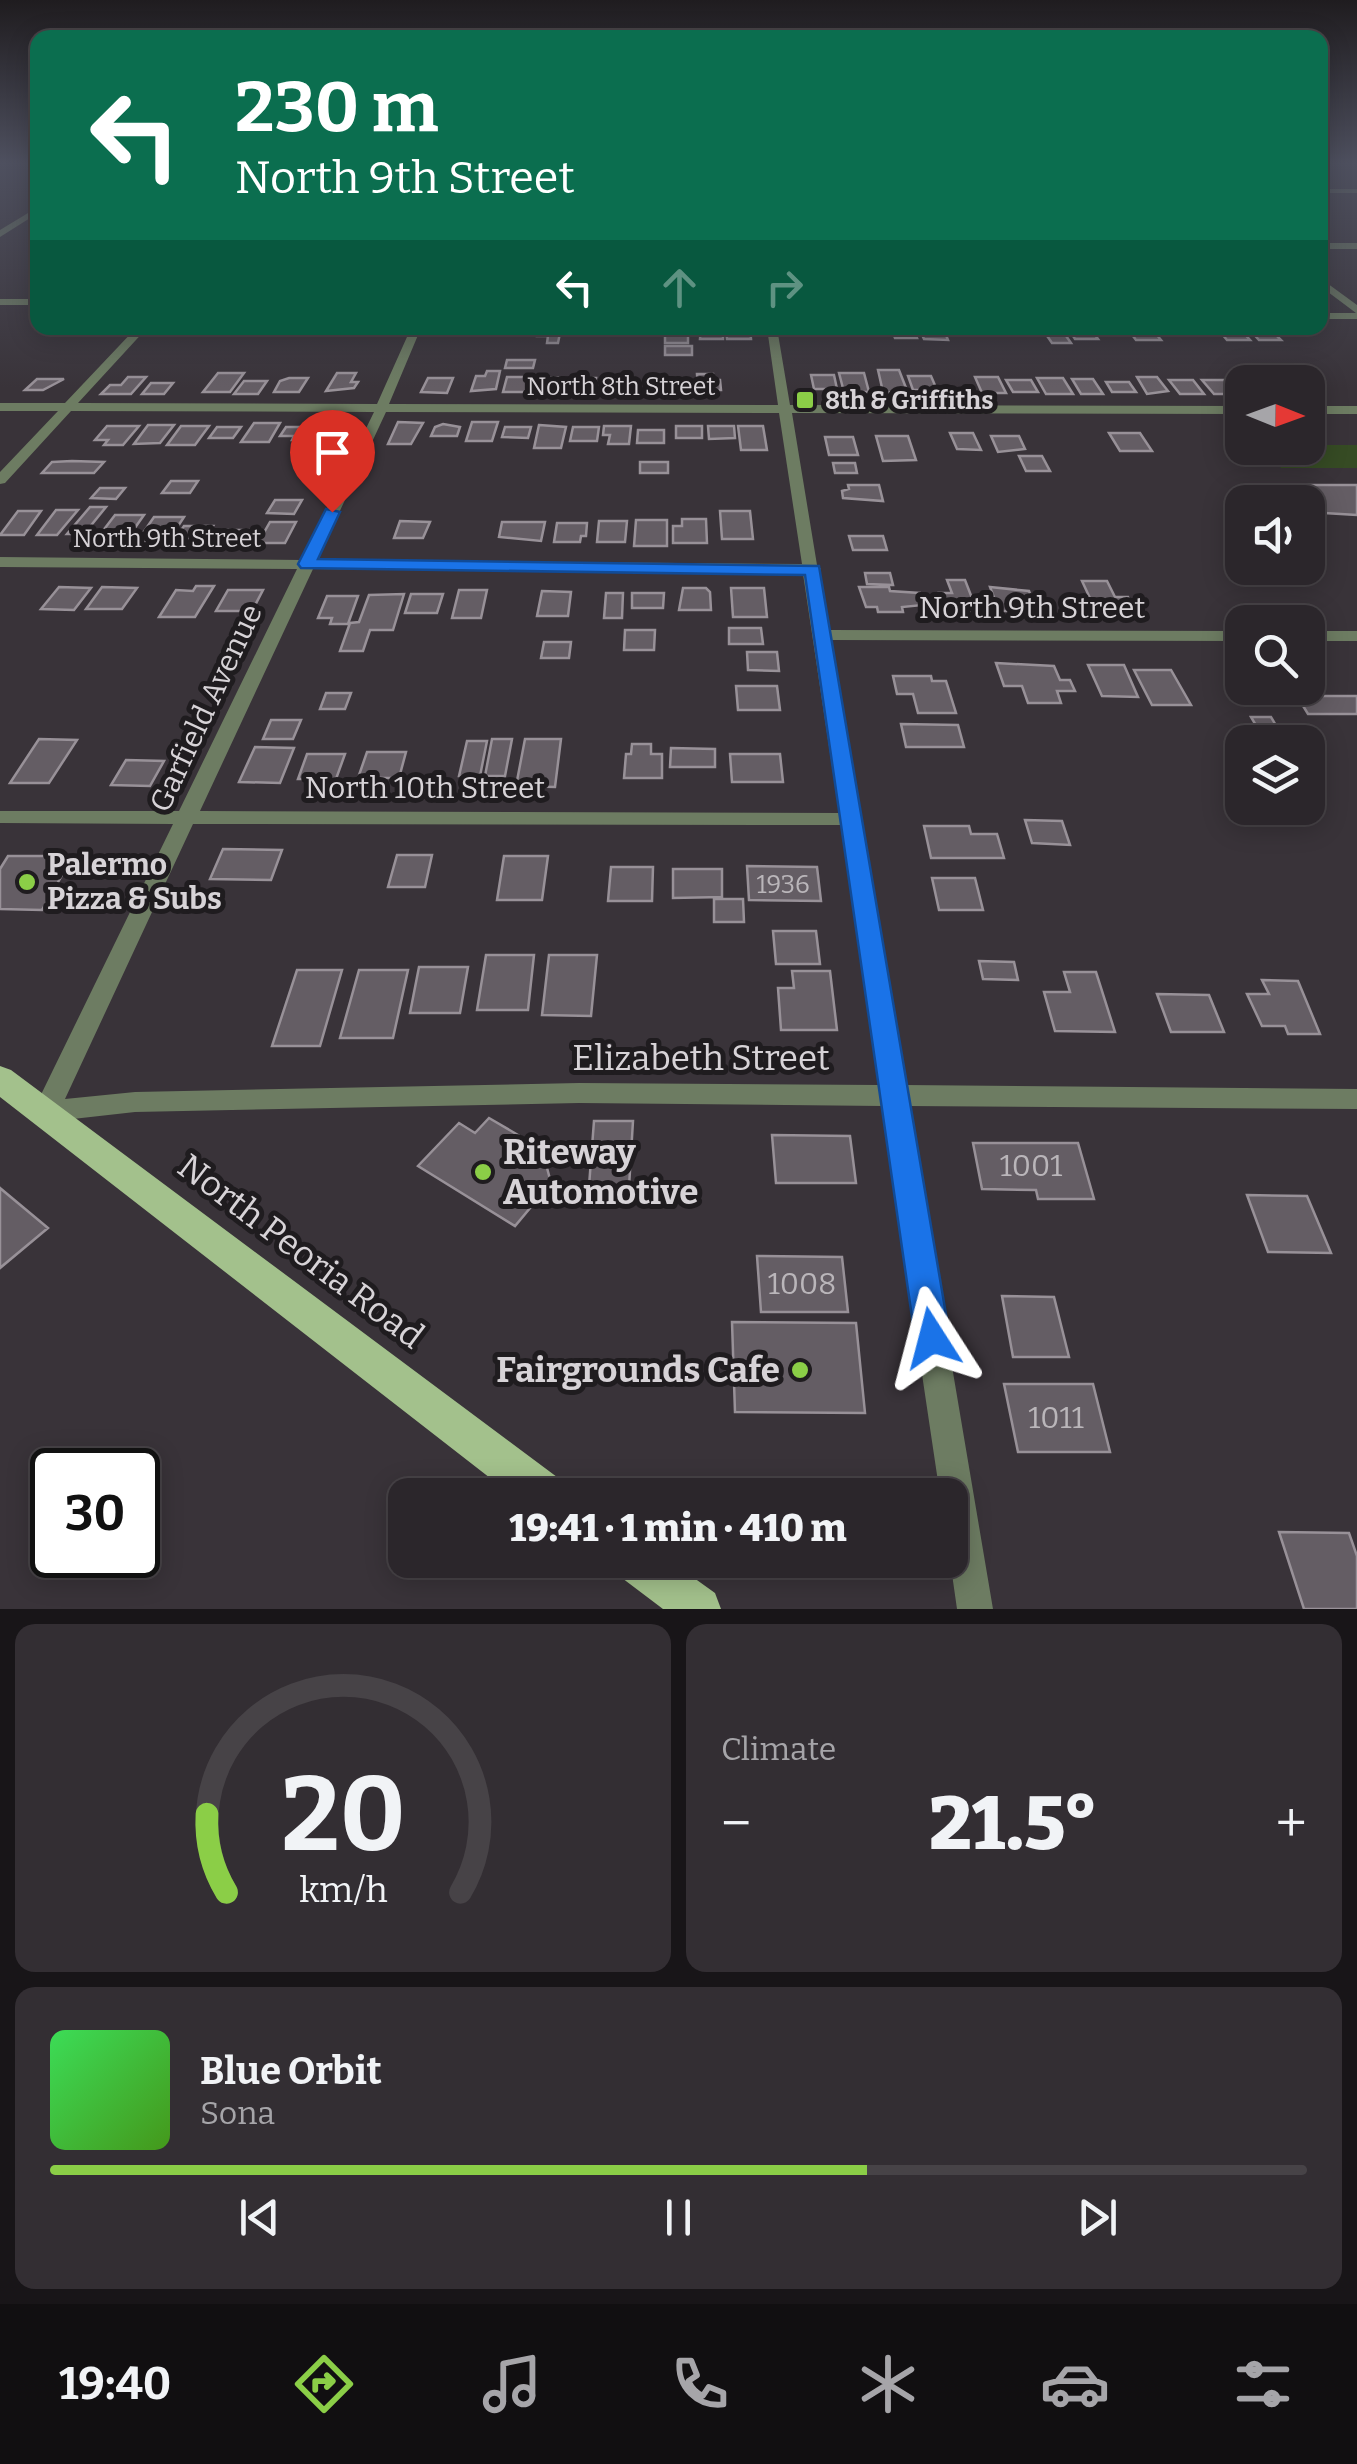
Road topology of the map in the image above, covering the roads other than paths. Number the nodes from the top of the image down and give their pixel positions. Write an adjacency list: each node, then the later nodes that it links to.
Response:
1 (1328, 246): 2 (street)
2 (1357, 246)
3 (1328, 288): 6 (street)
4 (0, 302): 5 (street)
5 (30, 302)
6 (1357, 313): 7 (street)
7 (1328, 315)
8 (135, 335): 12 (street)
9 (413, 335): 13 (street, Garfield Avenue)
10 (773, 335): 14 (street)
11 (0, 407): 12 (street, North 8th Street)
12 (67, 407): 13 (street, North 8th Street); 18 (street)
13 (381, 408): 14 (street, North 8th Street); 20 (street, Garfield Avenue)
14 (784, 410): 15 (street, North 8th Street); 21 (street)
15 (1225, 410)
16 (1325, 410): 17 (street)
17 (1357, 410)
18 (0, 480)
19 (0, 562): 20 (street, North 9th Street)
20 (307, 564): 21 (street, North 9th Street); 27 (street, Garfield Avenue)
21 (813, 570): 22 (street)
22 (822, 635): 23 (street, North 9th Street); 28 (street)
23 (1225, 636)
24 (1325, 636): 25 (street)
25 (1357, 636)
26 (0, 817): 27 (street, North 10th Street)
27 (187, 817): 28 (street, North 10th Street); 32 (street, Garfield Avenue)
28 (849, 819): 30 (street)
29 (0, 1080): 32 (main road, North Peoria Road)
30 (894, 1097): 31 (street, Elizabeth Street); 32 (street, Elizabeth Street); 36 (street)
31 (1357, 1099)
32 (46, 1111): 33 (main road, North Peoria Road)
33 (524, 1478)
34 (657, 1578): 35 (main road)
35 (699, 1609)
36 (975, 1609)

